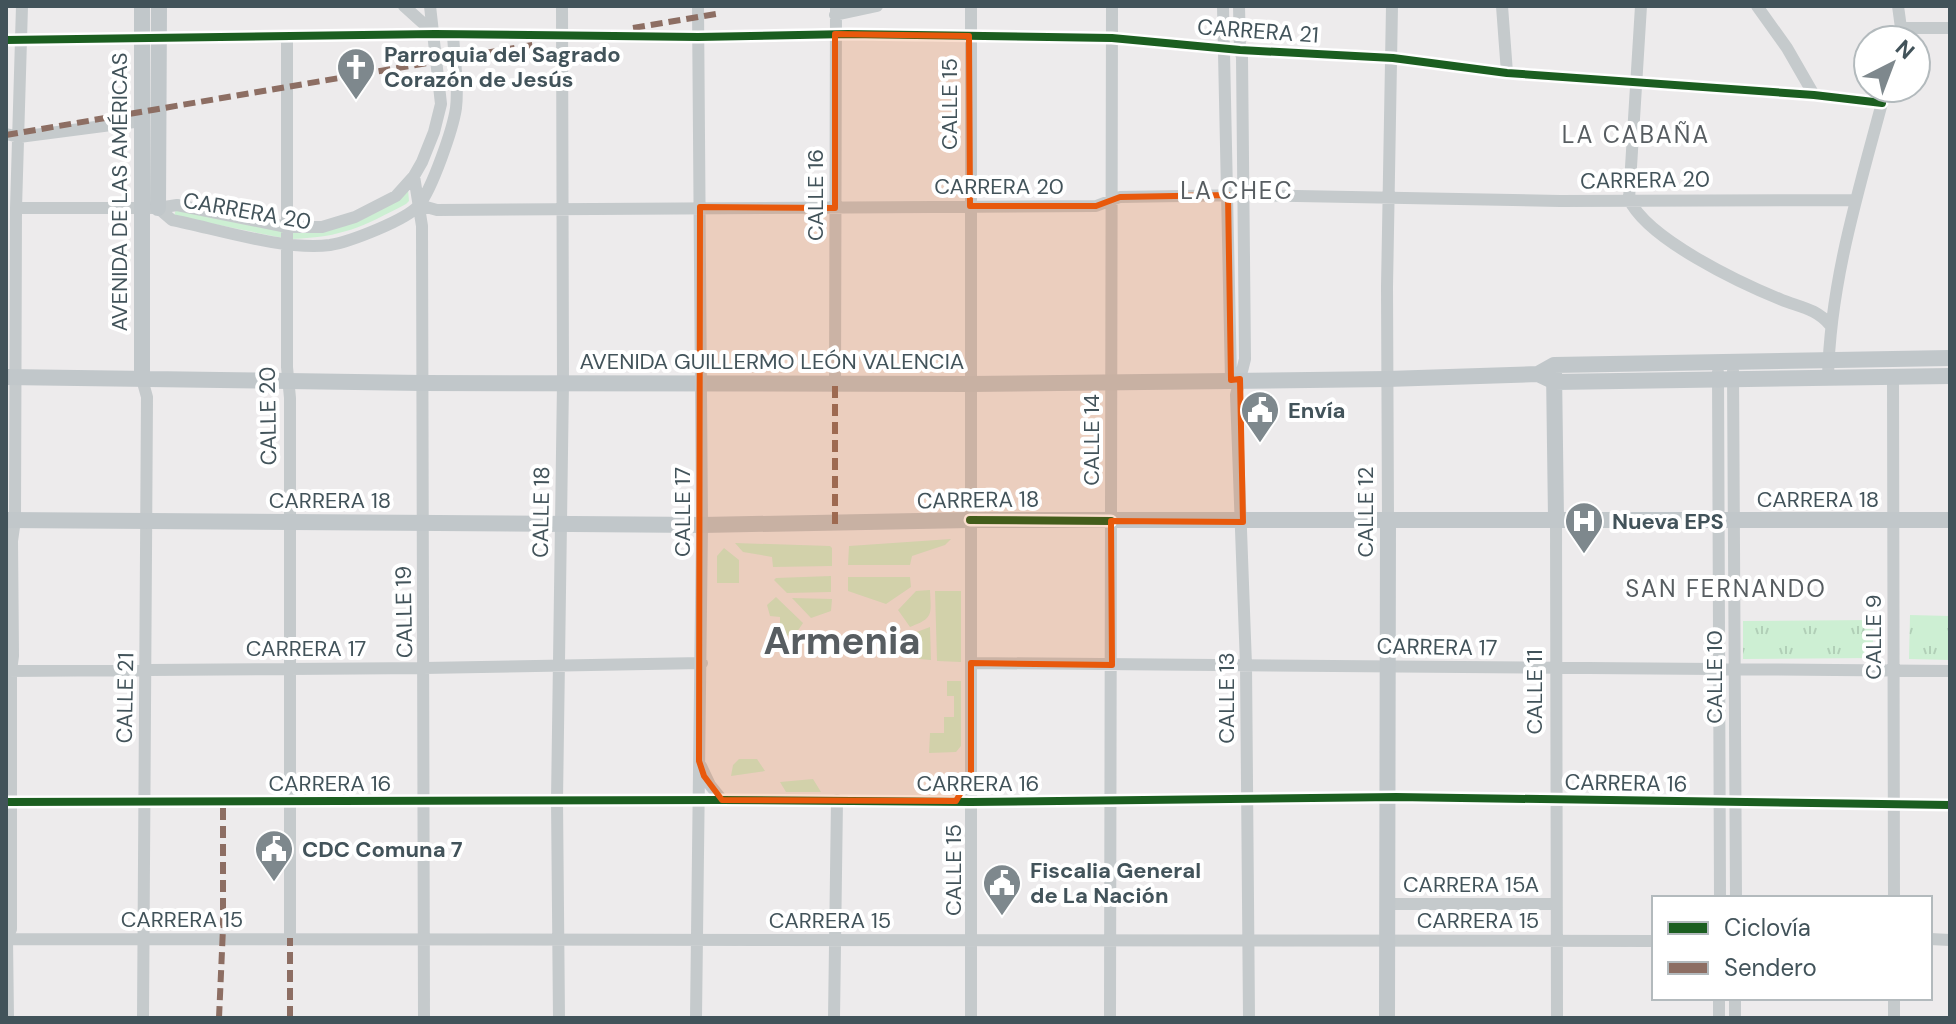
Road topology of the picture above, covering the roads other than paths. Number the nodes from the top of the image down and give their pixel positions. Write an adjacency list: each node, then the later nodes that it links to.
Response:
1 (22, 6): 29 (street)
2 (142, 6): 25 (main road, AVENIDA DE LAS AMÉRICAS)
3 (159, 6): 26 (main road, AVENIDA DE LAS AMÉRICAS)
4 (404, 6): 18 (street)
5 (562, 6): 21 (street, CALLE 18)
6 (698, 6): 24 (street, CALLE 17)
7 (877, 6): 17 (street)
8 (971, 6): 22 (street, CALLE 15)
9 (1112, 6): 27 (street, CALLE 14)
10 (1223, 6): 30 (street)
11 (1239, 6): 31 (street)
12 (1392, 6): 32 (street, CALLE 12)
13 (1502, 6): 33 (street)
14 (1641, 6): 34 (street)
15 (1757, 6): 35 (street)
16 (429, 8): 18 (street); 19 (street)
17 (835, 10): 20 (street, CALLE 16)
18 (435, 34): 19 (street, CARRERA 21); 23 (street, CARRERA 21); 40 (street)
19 (453, 34): 21 (street, CARRERA 21); 47 (street)
20 (835, 34): 22 (street, CARRERA 21); 24 (street, CARRERA 21); 53 (street, CALLE 16)
21 (563, 36): 24 (street, CARRERA 21); 52 (street, CALLE 18)
22 (969, 36): 27 (street, CARRERA 21); 48 (street, CALLE 15)
23 (287, 37): 26 (street, CARRERA 21); 54 (street, CALLE 20)
24 (698, 37): 49 (street, CALLE 17)
25 (142, 38): 26 (street, CARRERA 21); 29 (street, CARRERA 21); 38 (main road, AVENIDA DE LAS AMÉRICAS)
26 (159, 38): 51 (main road, AVENIDA DE LAS AMÉRICAS)
27 (1112, 38): 30 (street, CARRERA 21); 46 (street, CALLE 14)
28 (6, 40): 29 (street, CARRERA 21)
29 (22, 40): 39 (street)
30 (1225, 47): 31 (street, CARRERA 21); 41 (street)
31 (1240, 50): 32 (street, CARRERA 21); 42 (street)
32 (1393, 58): 33 (street, CARRERA 21); 43 (street, CALLE 12)
33 (1507, 73): 34 (street, CARRERA 21)
34 (1637, 83): 35 (street, CARRERA 21); 44 (street)
35 (1814, 95): 36 (street, CARRERA 21)
36 (1852, 99)
37 (1882, 104): 45 (street)
38 (142, 121): 39 (street); 51 (main road, AVENIDA DE LAS AMÉRICAS)
39 (13, 136): 50 (street)
40 (414, 176): 47 (street, CALLE 19); 54 (street, CARRERA 20)
41 (1228, 195): 42 (street, CARRERA 20); 46 (street, CARRERA 20); 66 (street)
42 (1243, 195): 43 (street, CARRERA 20); 66 (street)
43 (1389, 198): 44 (street, CARRERA 20); 67 (street, CALLE 12)
44 (1629, 199): 45 (street, CARRERA 20); 56 (street)
45 (1856, 200): 56 (street)
46 (1111, 202): 48 (street, CARRERA 20); 74 (street, CALLE 14)
47 (419, 205): 52 (street, CARRERA 20); 55 (street, CARRERA 20); 71 (street, CALLE 19)
48 (970, 206): 53 (street, CARRERA 20); 75 (street, CALLE 15)
49 (700, 207): 52 (street, CARRERA 20); 53 (street, CARRERA 20); 70 (street, CALLE 17)
50 (16, 208): 51 (street, CARRERA 20); 62 (street)
51 (149, 208): 54 (street, CARRERA 20); 55 (street, CARRERA 20); 65 (main road, AVENIDA DE LAS AMÉRICAS)
52 (563, 208): 72 (street, CALLE 18)
53 (835, 208): 73 (street, CALLE 16)
54 (287, 227): 55 (street, CALLE 20)
55 (286, 244): 68 (street, CALLE 20)
56 (1830, 325): 58 (street)
57 (1950, 358): 58 (main road, AVENIDA GUILLERMO LEÓN VALENCIA)
58 (1829, 359): 59 (main road, AVENIDA GUILLERMO LEÓN VALENCIA); 64 (street)
59 (1725, 361): 60 (main road, AVENIDA GUILLERMO LEÓN VALENCIA); 69 (street, CALLE 10)
60 (1555, 374): 67 (main road, AVENIDA GUILLERMO LEÓN VALENCIA); 69 (main road, AVENIDA GUILLERMO LEÓN VALENCIA); 76 (main road, CALLE 11)
61 (1950, 376): 63 (main road, AVENIDA GUILLERMO LEÓN VALENCIA)
62 (11, 377): 65 (main road, AVENIDA GUILLERMO LEÓN VALENCIA); 77 (street)
63 (1893, 377): 64 (main road, AVENIDA GUILLERMO LEÓN VALENCIA); 85 (street, CALLE 9)
64 (1828, 378): 69 (main road, AVENIDA GUILLERMO LEÓN VALENCIA)
65 (142, 379): 68 (main road, AVENIDA GUILLERMO LEÓN VALENCIA); 81 (street, CALLE 21)
66 (1236, 379): 67 (main road, AVENIDA GUILLERMO LEÓN VALENCIA); 74 (main road, AVENIDA GUILLERMO LEÓN VALENCIA); 86 (street, CALLE 13)
67 (1387, 379): 79 (street, CALLE 12)
68 (288, 380): 71 (main road, AVENIDA GUILLERMO LEÓN VALENCIA); 82 (street, CALLE 20)
69 (1725, 380): 84 (street, CALLE 10)
70 (700, 382): 72 (main road, AVENIDA GUILLERMO LEÓN VALENCIA); 73 (main road, AVENIDA GUILLERMO LEÓN VALENCIA); 89 (street, CALLE 17)
71 (422, 383): 72 (main road, AVENIDA GUILLERMO LEÓN VALENCIA); 87 (street, CALLE 19)
72 (563, 383): 88 (street, CALLE 18)
73 (835, 383): 75 (main road, AVENIDA GUILLERMO LEÓN VALENCIA)
74 (1111, 383): 75 (main road, AVENIDA GUILLERMO LEÓN VALENCIA); 83 (street, CALLE 14)
75 (970, 384): 78 (street, CALLE 15)
76 (1556, 519): 79 (main road, CARRERA 18); 84 (main road, CARRERA 18); 99 (street, CALLE 11)
77 (10, 520): 81 (main road, CARRERA 18); 101 (street)
78 (970, 520): 83 (main road, CARRERA 18); 89 (main road, CARRERA 18); 91 (street, CALLE 15)
79 (1388, 520): 86 (main road, CARRERA 18); 95 (main road, CALLE 12)
80 (1950, 520): 85 (main road, CARRERA 18)
81 (146, 521): 82 (main road, CARRERA 18); 98 (street, CALLE 21)
82 (290, 521): 87 (main road, CARRERA 18); 96 (street, CALLE 20)
83 (1111, 521): 86 (main road, CARRERA 18); 92 (street, CALLE 14)
84 (1726, 521): 85 (main road, CARRERA 18); 100 (street, CALLE 10); 102 (street, CALLE 10)
85 (1893, 521): 103 (street, CALLE 9)
86 (1243, 522): 93 (street, CALLE 13)
87 (423, 523): 88 (main road, CARRERA 18); 97 (street, CALLE 19)
88 (561, 524): 89 (main road, CARRERA 18); 94 (street, CALLE 18)
89 (702, 525): 90 (street, CALLE 17)
90 (702, 663): 94 (street, CARRERA 17); 105 (street, CALLE 17)
91 (971, 663): 92 (street, CARRERA 17); 106 (street, CALLE 15)
92 (1112, 665): 93 (street, CARRERA 17); 116 (street, CALLE 14)
93 (1246, 665): 95 (street, CARRERA 17); 108 (street, CALLE 13)
94 (559, 666): 97 (street, CARRERA 17); 110 (street, CALLE 18)
95 (1386, 666): 99 (street, CARRERA 17); 107 (main road, CALLE 12)
96 (292, 667): 97 (street, CARRERA 17); 98 (street, CARRERA 17); 114 (street, CALLE 20)
97 (424, 668): 119 (street, CALLE 19)
98 (146, 669): 101 (street, CARRERA 17); 118 (street, CALLE 21)
99 (1557, 669): 100 (street, CARRERA 17); 109 (street, CALLE 11)
100 (1719, 670): 102 (street, CARRERA 17); 121 (street, CALLE 10)
101 (8, 671): 117 (street)
102 (1734, 671): 103 (street, CARRERA 17); 122 (street, CALLE 10)
103 (1893, 671): 104 (street, CARRERA 17); 123 (street, CALLE 9)
104 (1950, 671)
105 (699, 761): 111 (street, CALLE 17); 112 (street)
106 (971, 775): 115 (street, CARRERA 16); 120 (street, CALLE 15)
107 (1386, 798): 108 (street, CARRERA 16); 109 (street, CARRERA 16); 128 (main road, CALLE 12)
108 (1247, 799): 116 (street, CARRERA 16); 138 (street, CALLE 13)
109 (1555, 799): 121 (street, CARRERA 16); 129 (street, CALLE 11)
110 (557, 800): 111 (street, CARRERA 16); 119 (street, CARRERA 16); 135 (street, CALLE 18)
111 (698, 800): 112 (street, CARRERA 16); 136 (street, CALLE 17)
112 (722, 800): 113 (street, CARRERA 16)
113 (837, 800): 115 (street, CARRERA 16); 141 (street)
114 (291, 801): 118 (street, CARRERA 16); 119 (street, CARRERA 16); 130 (street, CALLE 20)
115 (956, 801): 120 (street, CARRERA 16)
116 (1110, 801): 120 (street, CARRERA 16); 137 (street, CALLE 14)
117 (8, 802): 118 (street, CARRERA 16); 132 (street)
118 (144, 802): 133 (street, CALLE 21)
119 (422, 802): 134 (street, CALLE 19)
120 (971, 802): 131 (street, CALLE 15)
121 (1719, 802): 122 (street, CARRERA 16); 125 (street, CALLE 10)
122 (1735, 802): 123 (street, CARRERA 16); 126 (street, CALLE 10)
123 (1894, 804): 124 (street, CARRERA 16); 127 (street, CALLE 9)
124 (1950, 805)
125 (1720, 896)
126 (1736, 896)
127 (1894, 896)
128 (1387, 904): 129 (street, CARRERA 15A); 139 (main road, CALLE 12)
129 (1555, 904): 140 (street, CALLE 11)
130 (290, 938): 133 (street, CARRERA 15); 134 (street, CARRERA 15)
131 (970, 938): 137 (street, CARRERA 15); 141 (street, CARRERA 15); 149 (street, CALLE 15)
132 (6, 939): 133 (street, CARRERA 15); 143 (street)
133 (143, 939): 144 (street, CALLE 21)
134 (422, 939): 135 (street, CARRERA 15); 145 (street, CALLE 19)
135 (560, 939): 136 (street, CARRERA 15); 146 (street, CALLE 18)
136 (696, 939): 141 (street, CARRERA 15); 147 (street, CALLE 17)
137 (1112, 939): 138 (street, CARRERA 15); 150 (street, CALLE 14)
138 (1248, 940): 139 (street, CARRERA 15); 151 (street, CALLE 13)
139 (1387, 940): 140 (street, CARRERA 15); 152 (main road, CALLE 12)
140 (1555, 940): 142 (street, CARRERA 15); 153 (street, CALLE 11)
141 (835, 941): 148 (street)
142 (1652, 941)
143 (8, 1018)
144 (143, 1018)
145 (424, 1018)
146 (559, 1018)
147 (696, 1018)
148 (834, 1018)
149 (971, 1018)
150 (1110, 1018)
151 (1249, 1018)
152 (1387, 1018)
153 (1557, 1018)

